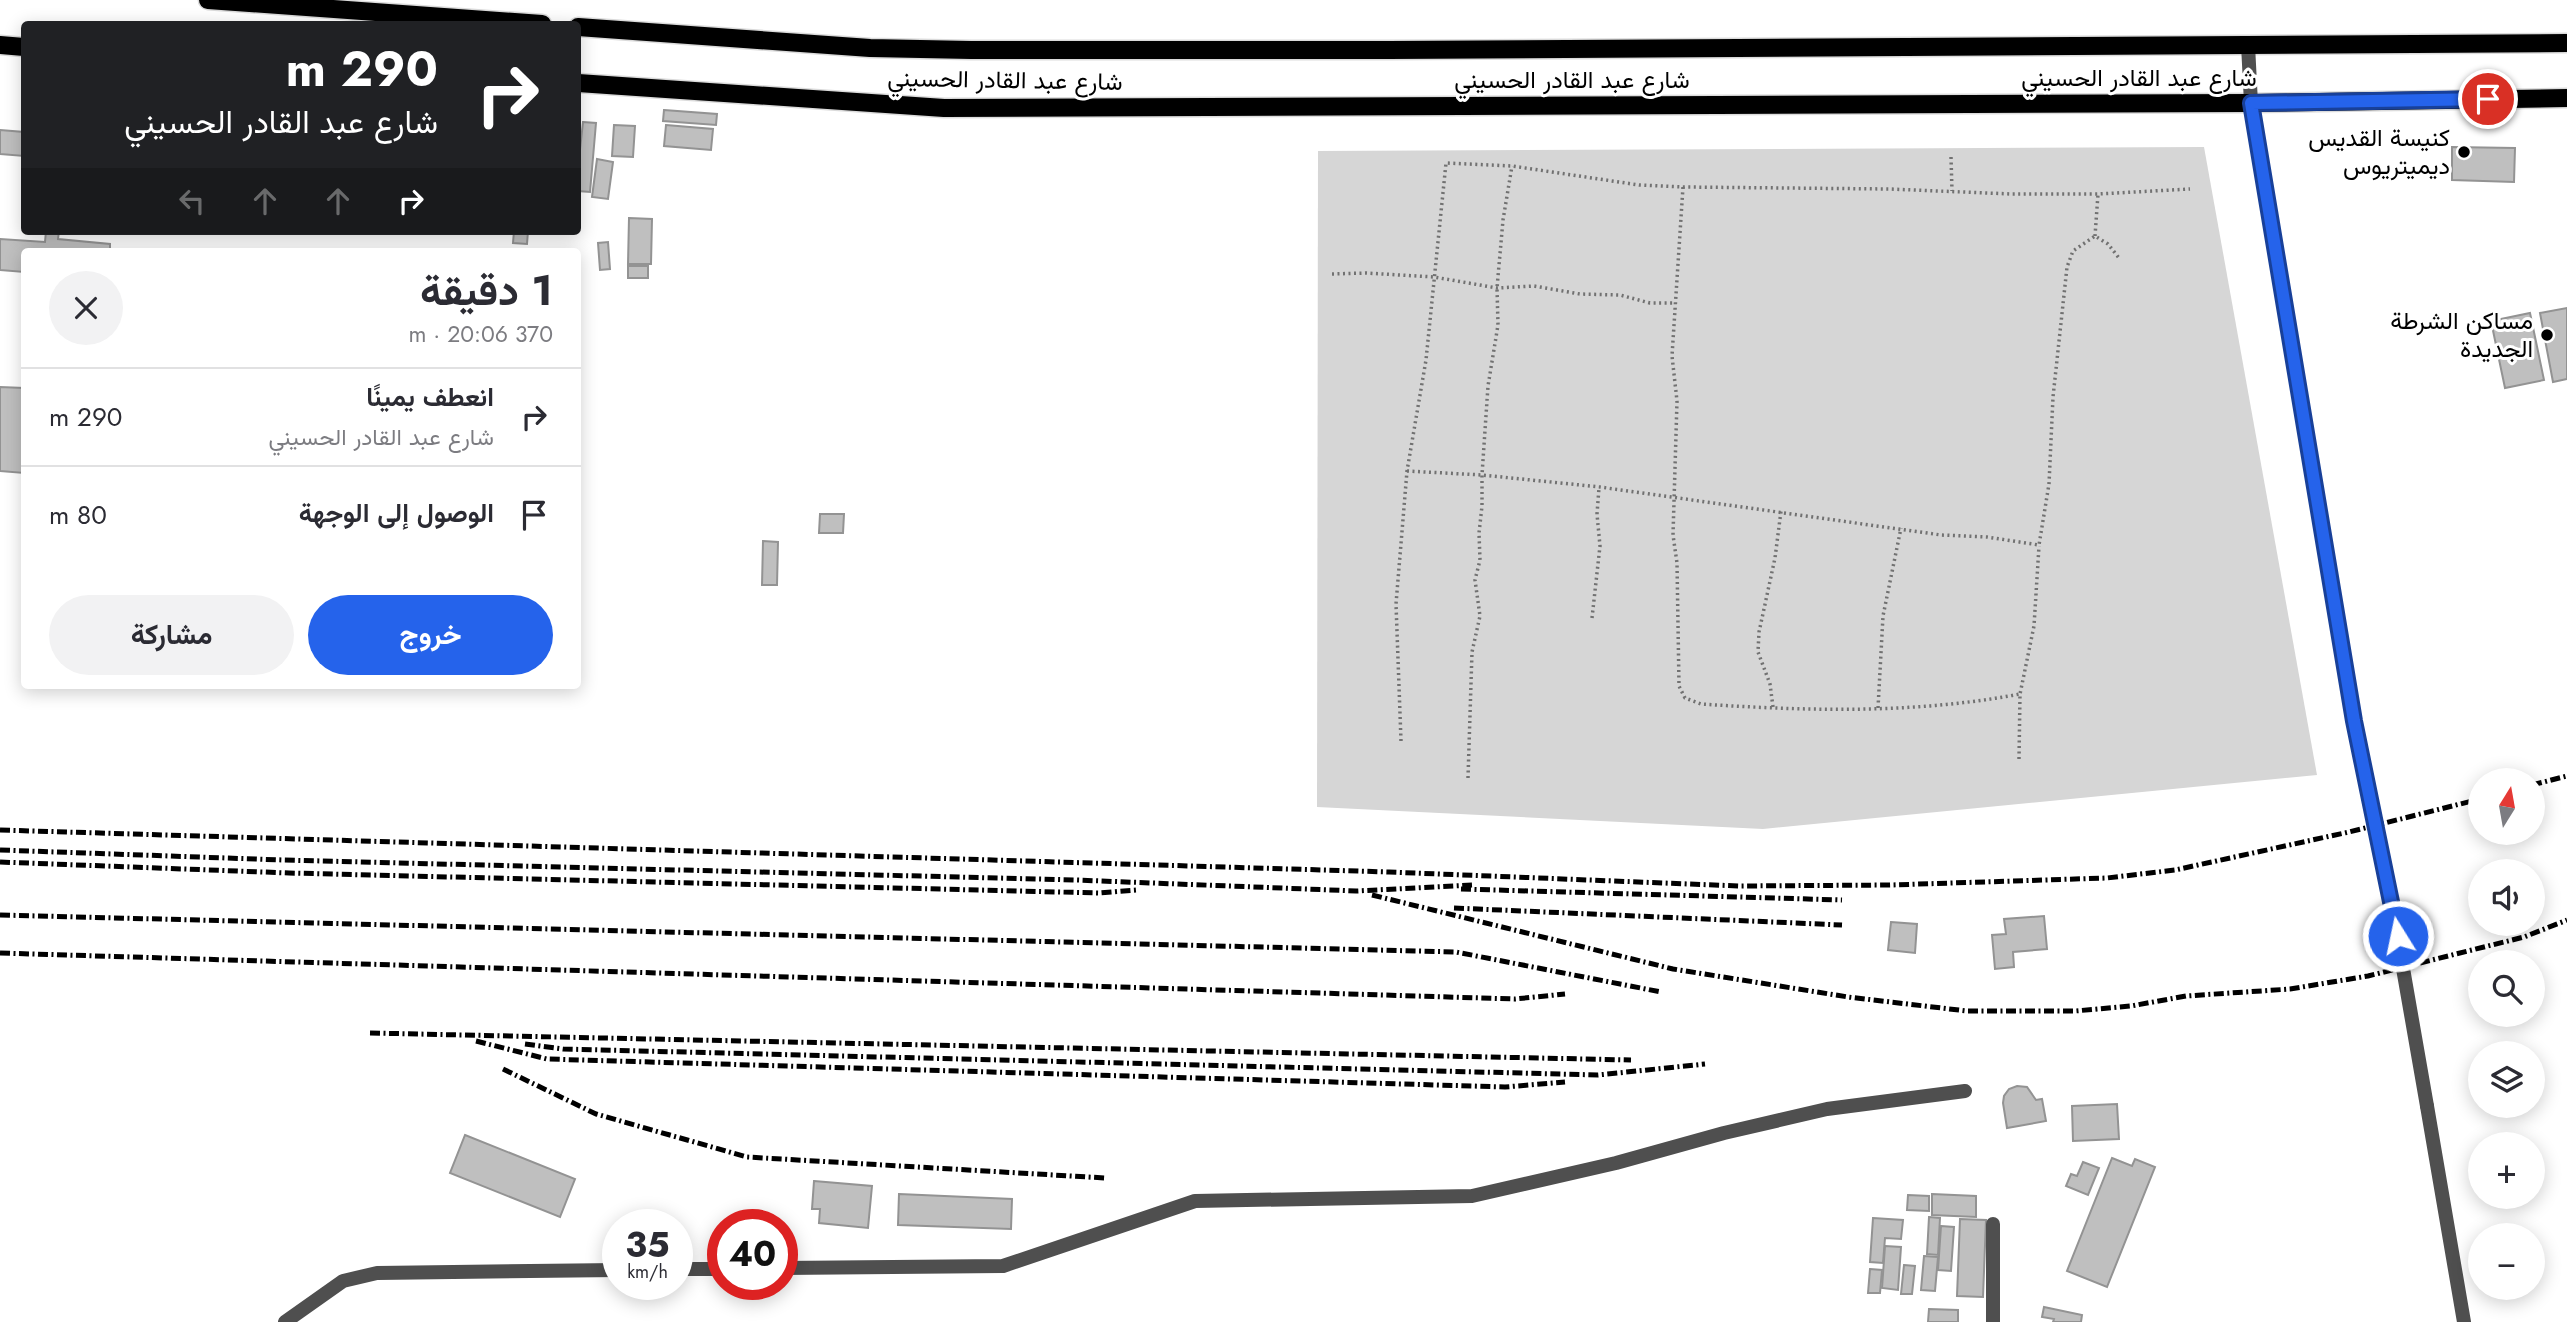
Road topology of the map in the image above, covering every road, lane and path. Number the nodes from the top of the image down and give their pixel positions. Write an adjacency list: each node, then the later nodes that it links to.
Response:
1 (208, 0): 2 (main road)
2 (230, 1): 3 (main road)
3 (501, 21)
4 (581, 27): 7 (main road, شارع عبد القادر الحسيني)
5 (2567, 43): 7 (main road, شارع عبد القادر الحسيني)
6 (0, 46): 8 (main road)
7 (2248, 46): 11 (street)
8 (21, 47)
9 (581, 83): 11 (main road, شارع عبد القادر الحسيني)
10 (2567, 98): 11 (main road, شارع عبد القادر الحسيني)
11 (2251, 103): 44 (street, bridge)
12 (1951, 157): 16 (path)
13 (1512, 166): 14 (path); 21 (path); 22 (path)
14 (1683, 187): 16 (path); 23 (path)
15 (2190, 189): 17 (path)
16 (1952, 191): 17 (path)
17 (2098, 194): 18 (path)
18 (2095, 236): 19 (path); 30 (path)
19 (2119, 258)
20 (1332, 274): 21 (path)
21 (1434, 277): 22 (path); 24 (path)
22 (1496, 288): 23 (path); 25 (path)
23 (1674, 303): 27 (path)
24 (1407, 471): 25 (path); 35 (path)
25 (1482, 475): 26 (path); 37 (path)
26 (1600, 487): 27 (path); 31 (path)
27 (1675, 498): 28 (path); 33 (path)
28 (1781, 511): 29 (path); 33 (path)
29 (1901, 528): 30 (path); 34 (path)
30 (2039, 545): 32 (path)
31 (1592, 618)
32 (2020, 694): 34 (path); 36 (path)
33 (1773, 707): 34 (path)
34 (1878, 708)
35 (1401, 741)
36 (2020, 759)
37 (1468, 778)
38 (1965, 1091): 40 (street)
39 (1993, 1224): 43 (street)
40 (798, 1268)
41 (602, 1270): 42 (street)
42 (285, 1322)
43 (1993, 1322)
44 (2464, 1322)

